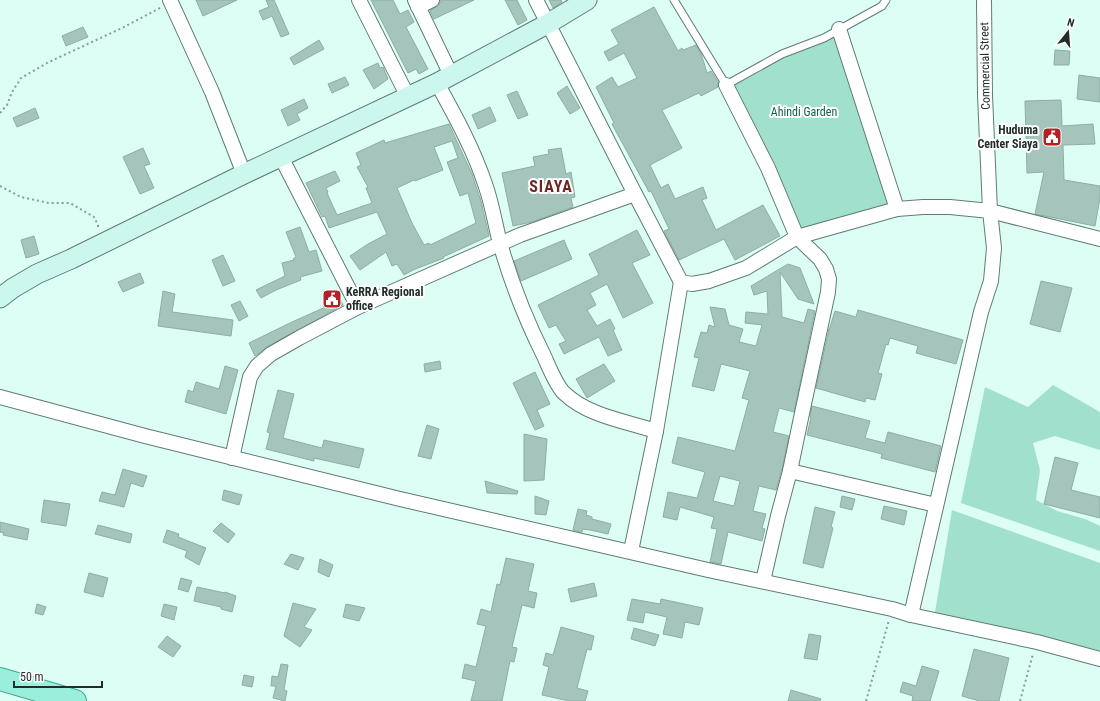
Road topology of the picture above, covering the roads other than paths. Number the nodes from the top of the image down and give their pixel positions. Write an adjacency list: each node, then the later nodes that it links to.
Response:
1 (358, 0): 14 (street)
2 (432, 0): 9 (street)
3 (536, 0): 10 (street)
4 (587, 0): 10 (main road)
5 (674, 0): 13 (lane)
6 (886, 0): 11 (lane)
7 (984, 0): 19 (street, Commercial Street)
8 (171, 1): 16 (street)
9 (417, 4): 12 (street)
10 (549, 23): 12 (main road); 17 (street)
11 (839, 29): 13 (lane); 18 (street)
12 (444, 79): 14 (main road); 22 (street)
13 (726, 85): 20 (street)
14 (408, 97): 15 (main road)
15 (282, 157): 16 (main road); 25 (street)
16 (244, 174): 24 (main road)
17 (635, 194): 22 (street); 23 (street)
18 (897, 209): 19 (street); 20 (street)
19 (990, 211): 21 (street); 30 (street, Commercial Street)
20 (797, 237): 23 (street); 29 (street)
21 (1100, 239)
22 (500, 243): 25 (street); 27 (street)
23 (681, 282): 27 (street)
24 (0, 298)
25 (358, 307): 28 (street)
26 (0, 397): 28 (street)
27 (656, 431): 31 (street)
28 (232, 458): 31 (street)
29 (790, 471): 30 (street); 32 (street)
30 (936, 505): 33 (street, Commercial Street)
31 (631, 551): 32 (street)
32 (763, 581): 33 (street)
33 (912, 615): 34 (street)
34 (1100, 659)
35 (0, 679): 36 (main road)
36 (75, 701)

